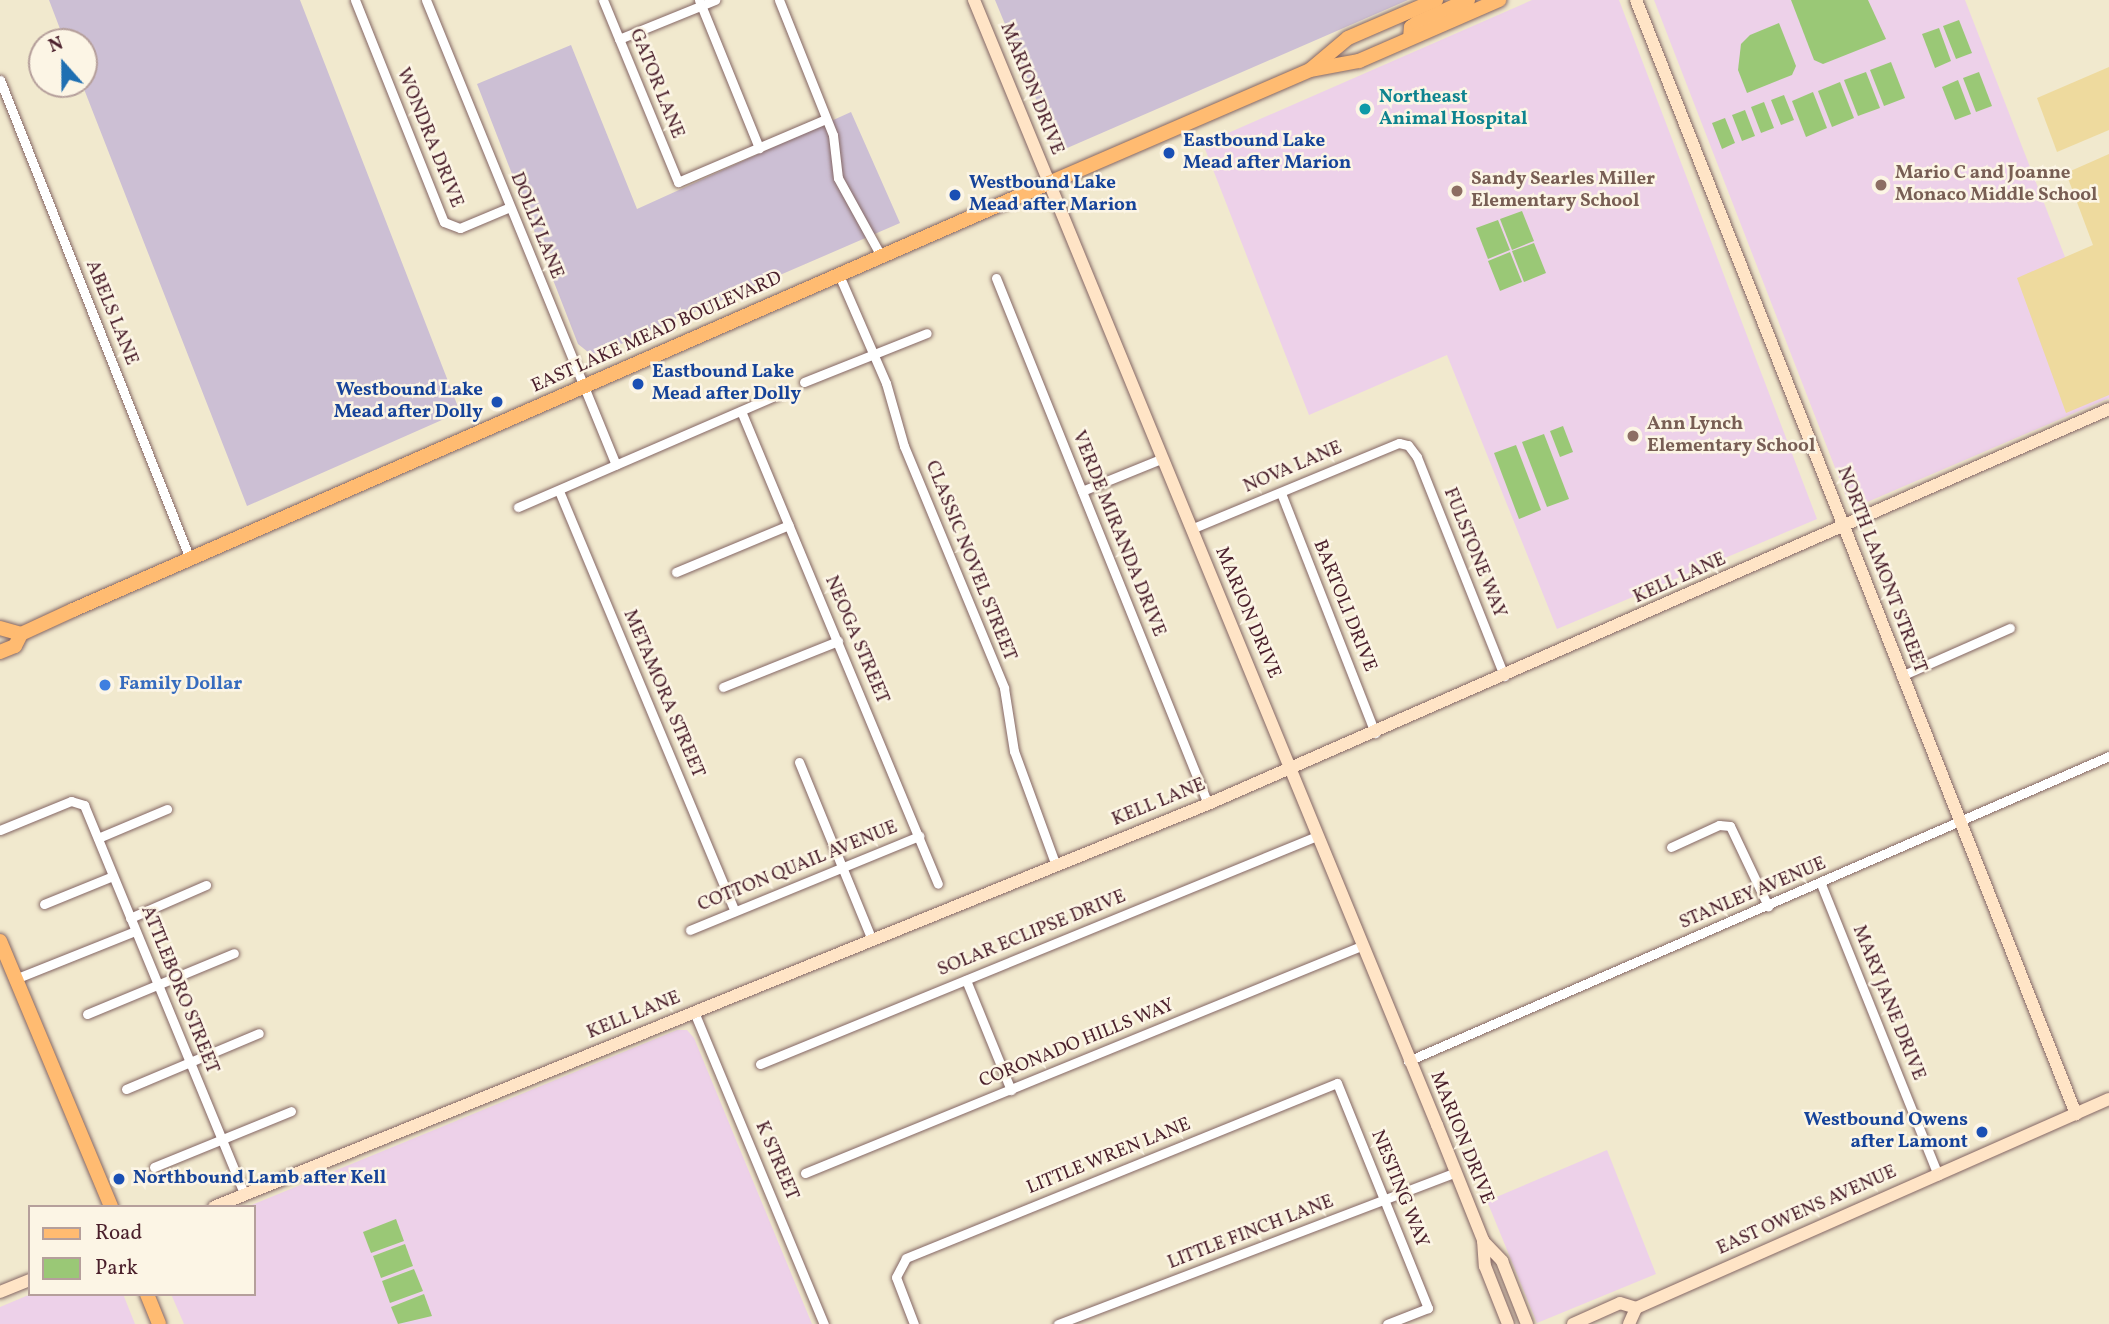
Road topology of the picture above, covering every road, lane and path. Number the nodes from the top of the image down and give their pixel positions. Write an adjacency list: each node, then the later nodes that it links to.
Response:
1 (355, 0): 19 (street, WONDRA DRIVE)
2 (426, 0): 19 (street, DOLLY LANE)
3 (603, 0): 13 (street, GATOR LANE)
4 (715, 0): 11 (street)
5 (779, 0): 16 (street)
6 (974, 0): 18 (street, MARION DRIVE)
7 (1436, 0): 14 (main road, EAST LAKE MEAD BOULEVARD)
8 (1468, 0): 12 (main road)
9 (1499, 0): 12 (main road, EAST LAKE MEAD BOULEVARD)
10 (1636, 0): 38 (street, NORTH LAMONT STREET)
11 (700, 3): 13 (street); 17 (street)
12 (1410, 38): 14 (main road, EAST LAKE MEAD BOULEVARD)
13 (619, 39): 17 (street, GATOR LANE)
14 (1310, 70): 18 (main road, EAST LAKE MEAD BOULEVARD)
15 (0, 80): 40 (street, ABELS LANE)
16 (826, 119): 17 (street); 20 (street)
17 (759, 148)
18 (1049, 183): 20 (main road, EAST LAKE MEAD BOULEVARD); 31 (street, MARION DRIVE)
19 (510, 207): 26 (street, DOLLY LANE)
20 (881, 256): 21 (main road, EAST LAKE MEAD BOULEVARD)
21 (839, 275): 24 (street, CLASSIC NOVEL STREET); 26 (main road, EAST LAKE MEAD BOULEVARD)
22 (996, 278): 34 (street, VERDE MIRANDA DRIVE)
23 (926, 333): 24 (street)
24 (873, 354): 25 (street); 62 (street, CLASSIC NOVEL STREET)
25 (804, 382)
26 (582, 387): 32 (street, DOLLY LANE); 40 (main road, EAST LAKE MEAD BOULEVARD)
27 (782, 393): 29 (street)
28 (2109, 409): 38 (street, KELL LANE)
29 (741, 411): 32 (street); 37 (street, NEOGA STREET)
30 (1408, 445): 35 (street, NOVA LANE); 47 (street, FULSTONE WAY)
31 (1161, 458): 34 (street); 39 (street, MARION DRIVE)
32 (616, 465): 33 (street)
33 (558, 491): 36 (street); 70 (street, METAMORA STREET)
34 (1082, 491): 54 (street, VERDE MIRANDA DRIVE)
35 (1280, 493): 39 (street, NOVA LANE); 50 (street, BARTOLI DRIVE)
36 (519, 507)
37 (789, 525): 41 (street); 45 (street, NEOGA STREET)
38 (1844, 527): 47 (street, KELL LANE); 48 (street, NORTH LAMONT STREET)
39 (1191, 529): 53 (street, MARION DRIVE)
40 (190, 559): 44 (main road, EAST LAKE MEAD BOULEVARD)
41 (676, 572)
42 (0, 628): 44 (main road)
43 (2010, 628): 48 (street)
44 (21, 634): 46 (main road, EAST LAKE MEAD BOULEVARD)
45 (838, 642): 49 (street); 58 (street, NEOGA STREET)
46 (0, 652)
47 (1504, 676): 50 (street, KELL LANE)
48 (1901, 676): 56 (street, NORTH LAMONT STREET)
49 (723, 687)
50 (1375, 733): 53 (street, KELL LANE)
51 (2109, 756): 56 (street, STANLEY AVENUE)
52 (799, 762): 63 (street)
53 (1291, 768): 54 (street, KELL LANE); 59 (street, MARION DRIVE)
54 (1208, 804): 62 (street, KELL LANE)
55 (167, 809): 60 (street)
56 (1958, 823): 66 (street, STANLEY AVENUE); 92 (street, NORTH LAMONT STREET)
57 (0, 830): 60 (street, ATTLEBORO STREET)
58 (919, 836): 63 (street, COTTON QUAIL AVENUE); 65 (street, NEOGA STREET)
59 (1317, 836): 76 (street, MARION DRIVE); 79 (street, SOLAR ECLIPSE DRIVE)
60 (98, 838): 64 (street, ATTLEBORO STREET)
61 (1671, 847): 69 (street)
62 (1056, 866): 74 (street, KELL LANE)
63 (843, 867): 70 (street, COTTON QUAIL AVENUE); 74 (street)
64 (113, 876): 68 (street); 71 (street, ATTLEBORO STREET)
65 (938, 884)
66 (1821, 884): 69 (street, STANLEY AVENUE); 97 (street, MARY JANE DRIVE)
67 (206, 885): 71 (street)
68 (44, 904)
69 (1768, 906): 84 (street, STANLEY AVENUE)
70 (735, 911): 72 (street, COTTON QUAIL AVENUE)
71 (130, 918): 73 (street, ATTLEBORO STREET)
72 (690, 930)
73 (135, 931): 78 (street); 80 (street, ATTLEBORO STREET)
74 (872, 940): 81 (street, KELL LANE)
75 (0, 941): 78 (main road)
76 (1361, 946): 84 (street, MARION DRIVE); 89 (street, CORONADO HILLS WAY)
77 (234, 953): 80 (street)
78 (15, 979): 100 (main road)
79 (966, 980): 86 (street, SOLAR ECLIPSE DRIVE); 89 (street)
80 (160, 986): 82 (street); 85 (street, ATTLEBORO STREET)
81 (694, 1012): 98 (street, KELL LANE); 108 (street, K STREET)
82 (87, 1014)
83 (259, 1033): 85 (street)
84 (1408, 1061): 95 (street, MARION DRIVE)
85 (189, 1062): 88 (street); 93 (street, ATTLEBORO STREET)
86 (760, 1064)
87 (1337, 1083): 99 (street, NESTING WAY); 109 (street, LITTLE WREN LANE)
88 (126, 1089)
89 (1010, 1090): 96 (street, CORONADO HILLS WAY)
90 (2109, 1099): 92 (street, EAST OWENS AVENUE)
91 (291, 1111): 93 (street)
92 (2076, 1114): 97 (street, EAST OWENS AVENUE)
93 (219, 1140): 94 (street); 98 (street, ATTLEBORO STREET)
94 (154, 1167)
95 (1455, 1172): 99 (street, LITTLE FINCH LANE); 102 (street, MARION DRIVE)
96 (805, 1173)
97 (1938, 1175): 106 (street, EAST OWENS AVENUE)
98 (243, 1194): 101 (street, KELL LANE)
99 (1385, 1201): 110 (street, LITTLE FINCH LANE); 111 (street, NESTING WAY)
100 (110, 1205)
101 (218, 1205)
102 (1483, 1240): 112 (street, MARION DRIVE); 113 (street, MARION DRIVE)
103 (28, 1281): 104 (street)
104 (0, 1292)
105 (148, 1296): 107 (main road)
106 (1636, 1308): 114 (street, EAST OWENS AVENUE); 115 (street)
107 (159, 1324)
108 (824, 1324)
109 (914, 1324)
110 (1058, 1324)
111 (1387, 1324)
112 (1508, 1324)
113 (1527, 1324)
114 (1573, 1324)
115 (1629, 1324)

